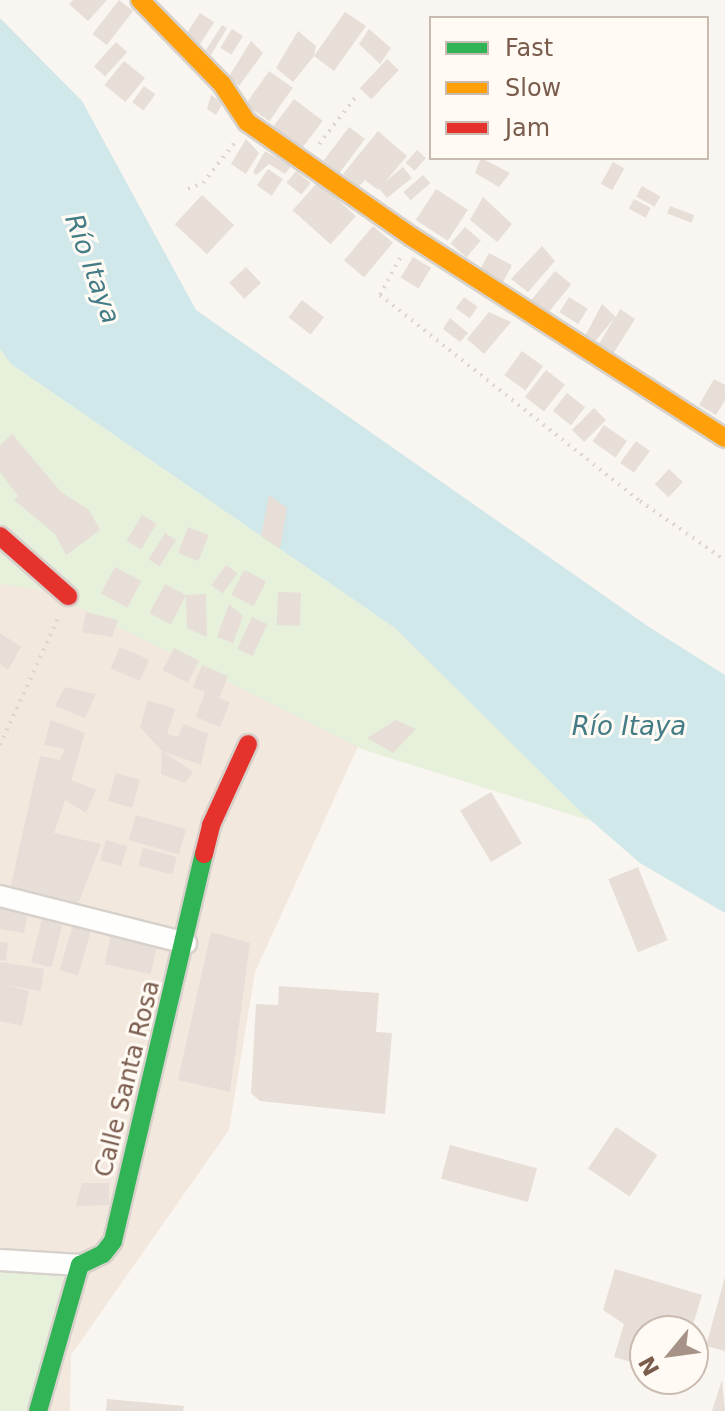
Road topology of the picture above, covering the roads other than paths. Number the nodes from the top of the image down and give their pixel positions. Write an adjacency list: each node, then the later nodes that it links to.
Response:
1 (140, 0): 2 (street)
2 (725, 438)
3 (0, 536): 4 (street)
4 (68, 596)
5 (248, 744): 7 (street, Calle Santa Rosa)
6 (0, 896): 7 (street)
7 (186, 943): 9 (street, Calle Santa Rosa)
8 (0, 1260): 9 (street)
9 (80, 1265): 10 (street)
10 (38, 1411)

